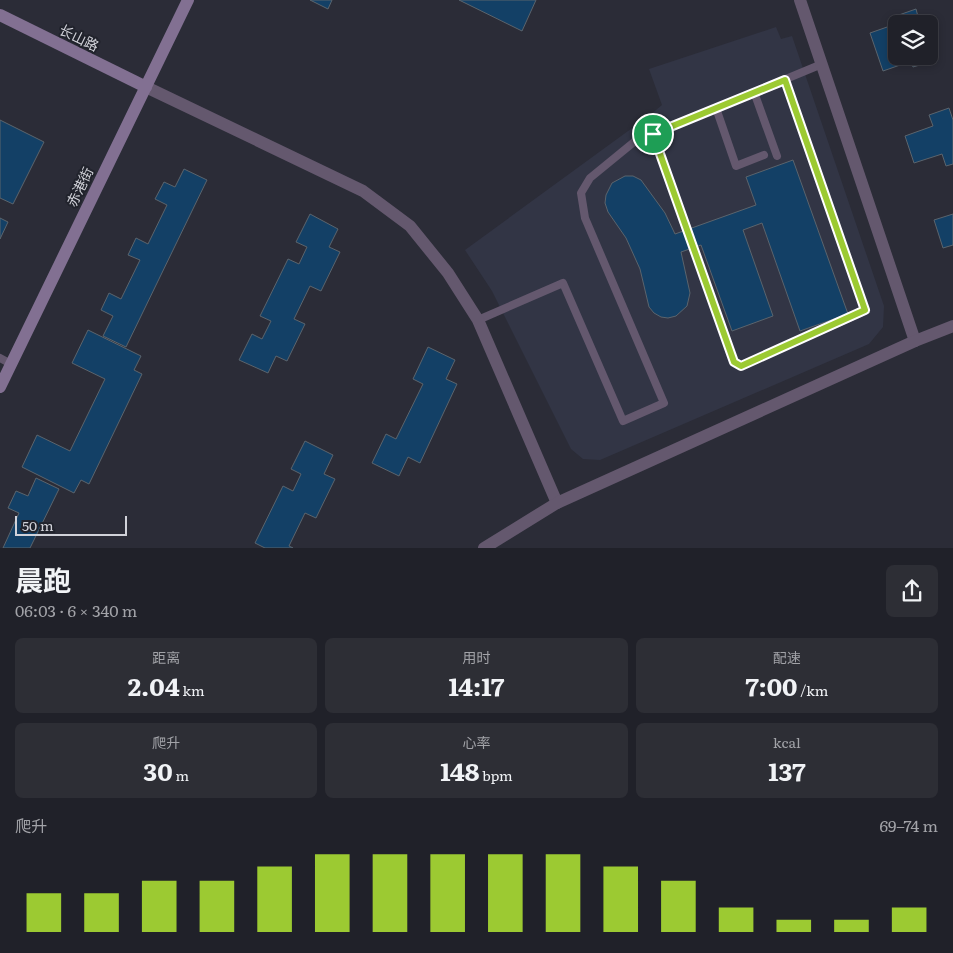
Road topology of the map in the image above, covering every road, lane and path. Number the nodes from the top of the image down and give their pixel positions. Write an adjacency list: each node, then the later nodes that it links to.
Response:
1 (188, 0): 6 (street, 赤港街)
2 (800, 0): 4 (street)
3 (0, 16): 6 (street, 长山路)
4 (822, 64): 5 (lane); 14 (street)
5 (785, 80): 7 (lane); 9 (lane)
6 (146, 87): 12 (street); 15 (street, 赤港街)
7 (754, 92): 8 (lane); 11 (lane)
8 (716, 108): 9 (lane); 10 (lane)
9 (653, 134): 12 (lane)
10 (764, 156)
11 (777, 156)
12 (478, 320): 17 (street)
13 (953, 326): 14 (street)
14 (915, 341): 17 (street)
15 (6, 361): 16 (street, 赤港街)
16 (0, 387)
17 (557, 502): 18 (street)
18 (484, 548)

